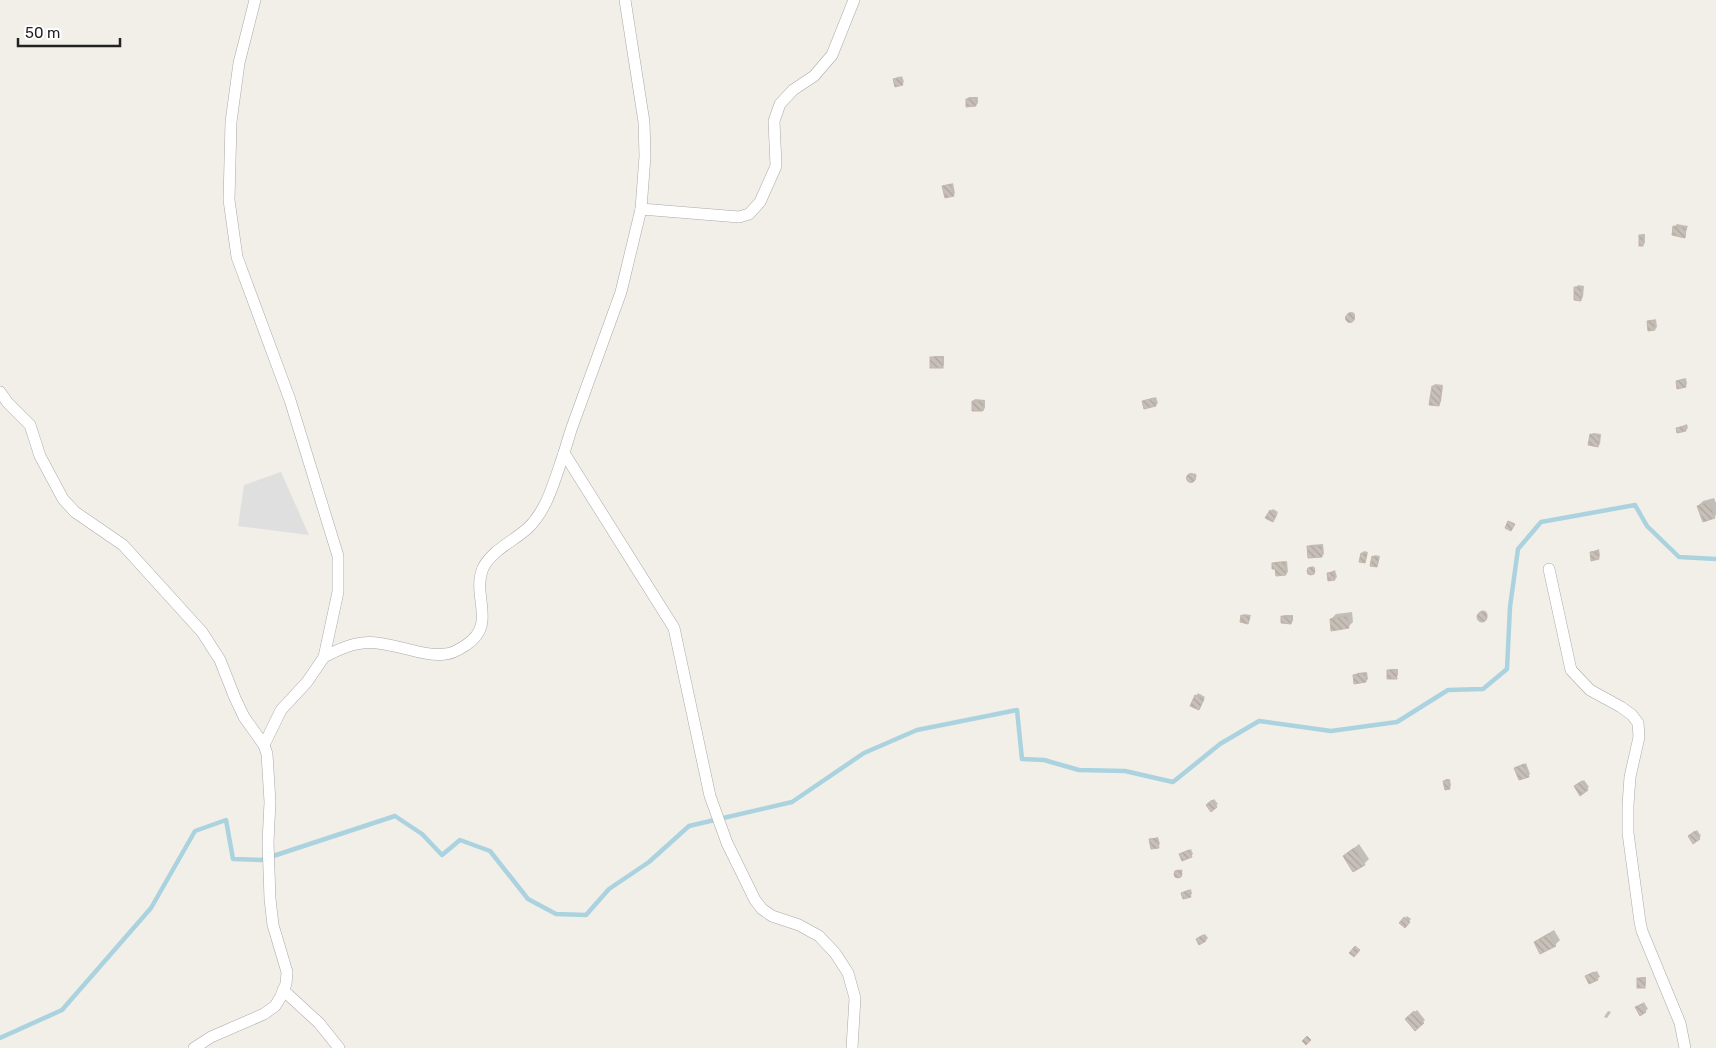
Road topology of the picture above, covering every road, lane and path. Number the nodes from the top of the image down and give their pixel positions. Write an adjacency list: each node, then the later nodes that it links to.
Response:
1 (255, 0): 8 (street)
2 (625, 0): 4 (street)
3 (854, 0): 4 (street)
4 (641, 209): 6 (street)
5 (0, 392): 9 (street)
6 (564, 453): 8 (street); 13 (street)
7 (1549, 569): 14 (street)
8 (324, 657): 9 (street)
9 (264, 745): 10 (street)
10 (284, 990): 11 (street); 12 (street)
11 (194, 1048)
12 (339, 1048)
13 (852, 1048)
14 (1685, 1048)

